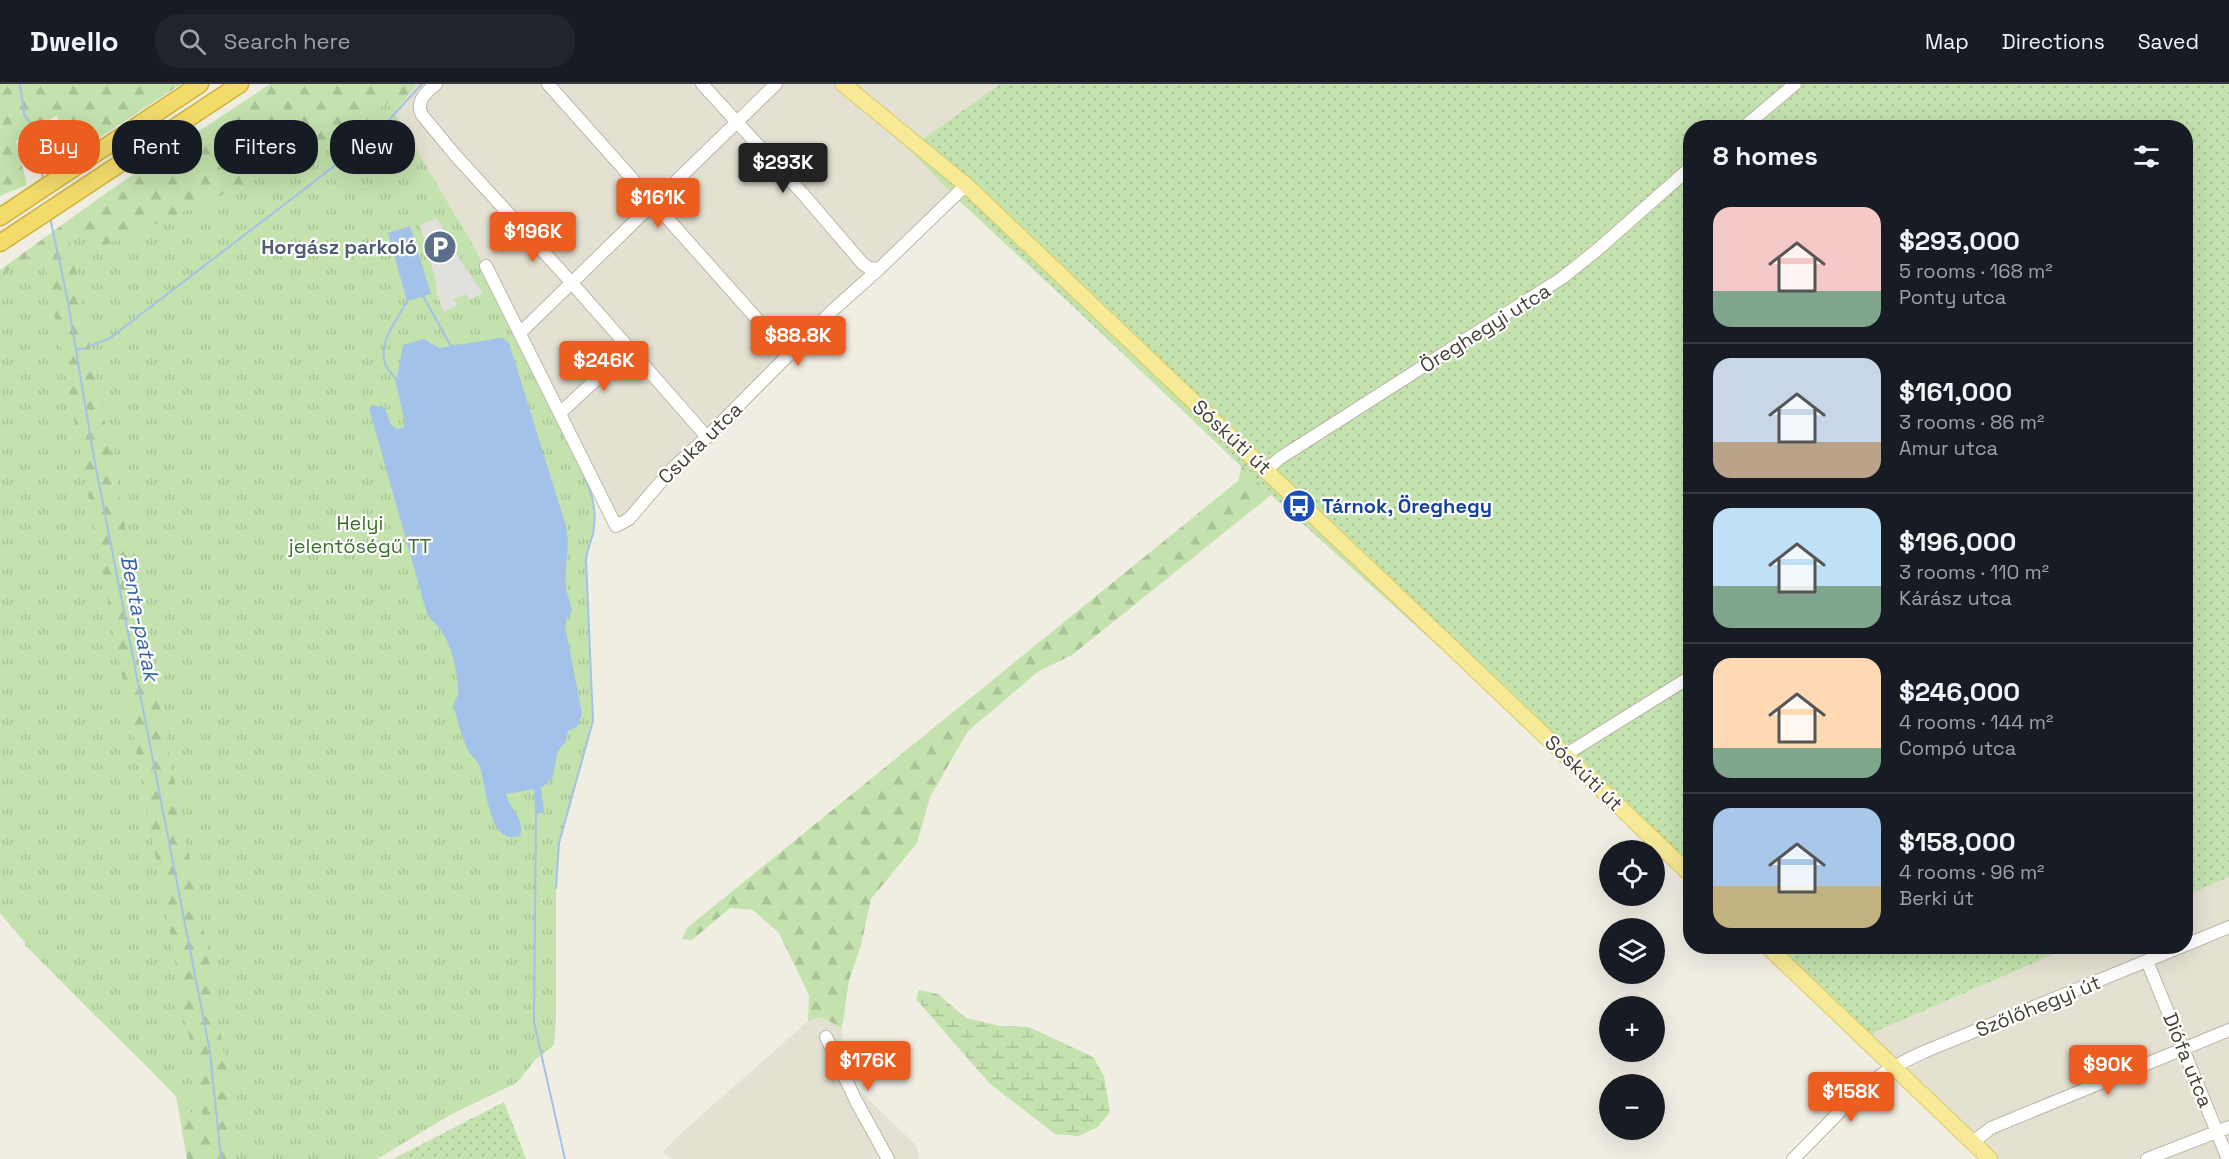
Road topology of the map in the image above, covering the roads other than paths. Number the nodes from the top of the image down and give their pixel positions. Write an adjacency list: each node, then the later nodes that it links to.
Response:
1 (200, 84): 14 (highway)
2 (240, 84): 15 (highway)
3 (436, 84): 18 (street)
4 (548, 84): 13 (street)
5 (702, 84): 10 (street)
6 (776, 84): 10 (street)
7 (843, 84): 12 (main road, Sóskúti út)
8 (1795, 84): 9 (street)
9 (1752, 120)
10 (736, 122): 13 (street); 17 (street)
11 (1683, 174): 24 (street, Öreghegyi utca)
12 (966, 185): 17 (street, Csuka utca); 24 (main road, Sóskúti út)
13 (655, 202): 18 (street); 21 (street)
14 (0, 217)
15 (0, 243)
16 (486, 267): 19 (street)
17 (879, 269): 21 (street, Csuka utca)
18 (571, 282): 19 (street); 20 (street)
19 (520, 332): 22 (street)
20 (629, 349): 22 (street); 23 (street)
21 (789, 355): 23 (street, Csuka utca)
22 (560, 413): 23 (street, Csuka utca)
23 (707, 437)
24 (1266, 470): 26 (main road, Sóskúti út)
25 (1683, 680): 26 (street)
26 (1565, 755): 27 (main road, Sóskúti út)
27 (1683, 867)
28 (2229, 927): 29 (street, Szőlőhegyi út)
29 (2193, 942)
30 (1775, 954): 36 (main road)
31 (2166, 954): 32 (street, Szőlőhegyi út)
32 (2147, 962): 35 (street, Diófa utca); 36 (street, Szőlőhegyi út)
33 (2229, 1030): 35 (street)
34 (826, 1037): 39 (street)
35 (2183, 1050): 37 (street, Diófa utca); 38 (street)
36 (1894, 1067): 38 (main road); 40 (street, Szőlőhegyi út)
37 (2223, 1130): 42 (street); 43 (street, Diófa utca)
38 (1973, 1142): 41 (main road)
39 (888, 1159)
40 (1793, 1159)
41 (1990, 1159)
42 (2147, 1159)
43 (2228, 1159)

